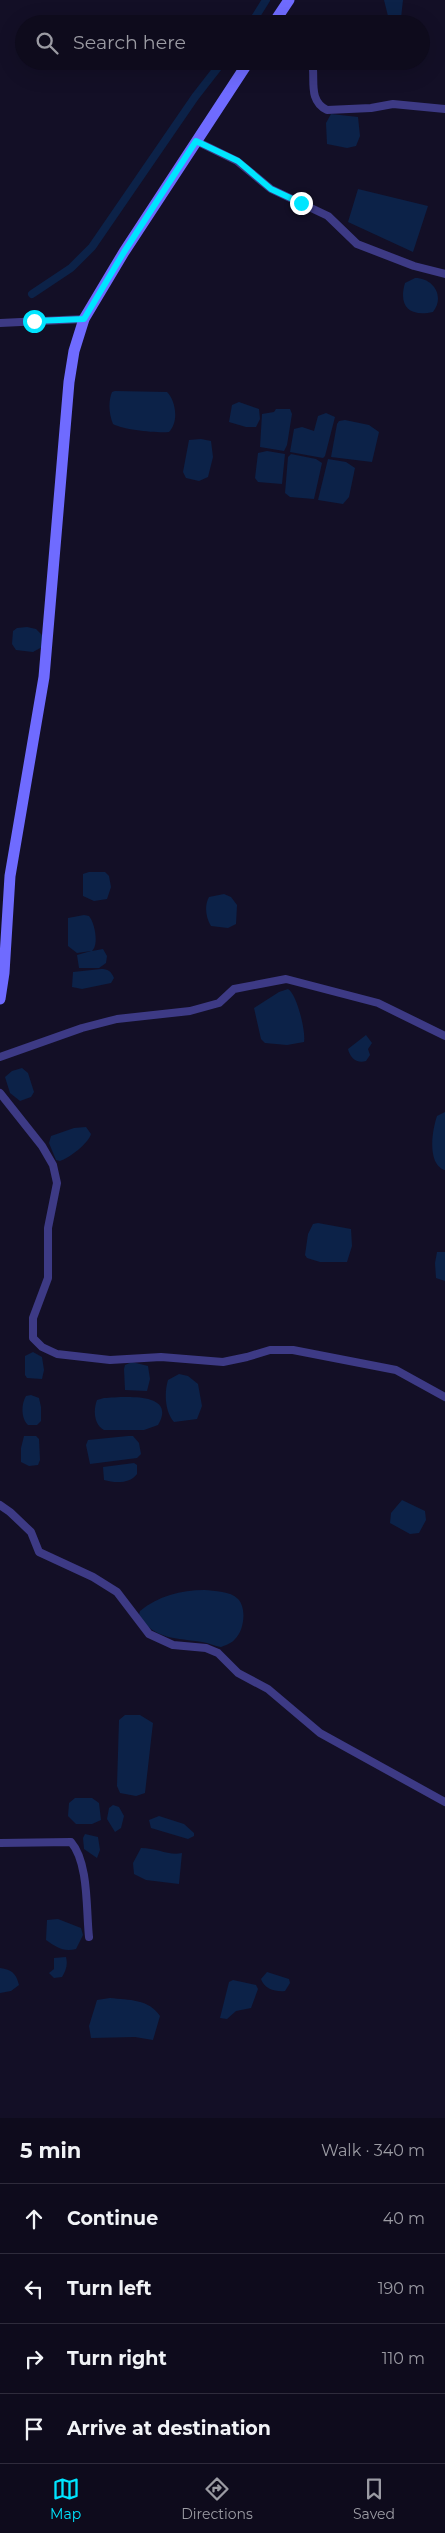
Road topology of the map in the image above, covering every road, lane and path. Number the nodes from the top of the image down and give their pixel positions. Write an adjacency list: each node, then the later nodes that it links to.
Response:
1 (289, 0): 2 (street)
2 (280, 15)
3 (243, 70): 6 (street)
4 (313, 70): 5 (street)
5 (445, 109)
6 (196, 141): 7 (street); 8 (street)
7 (445, 274)
8 (84, 319): 9 (street); 10 (street)
9 (0, 323)
10 (0, 999)
11 (445, 1036): 12 (street)
12 (0, 1057)
13 (0, 1093): 14 (street)
14 (445, 1397)
15 (0, 1505): 16 (street)
16 (445, 1802)
17 (0, 1843): 18 (street)
18 (89, 1937)

